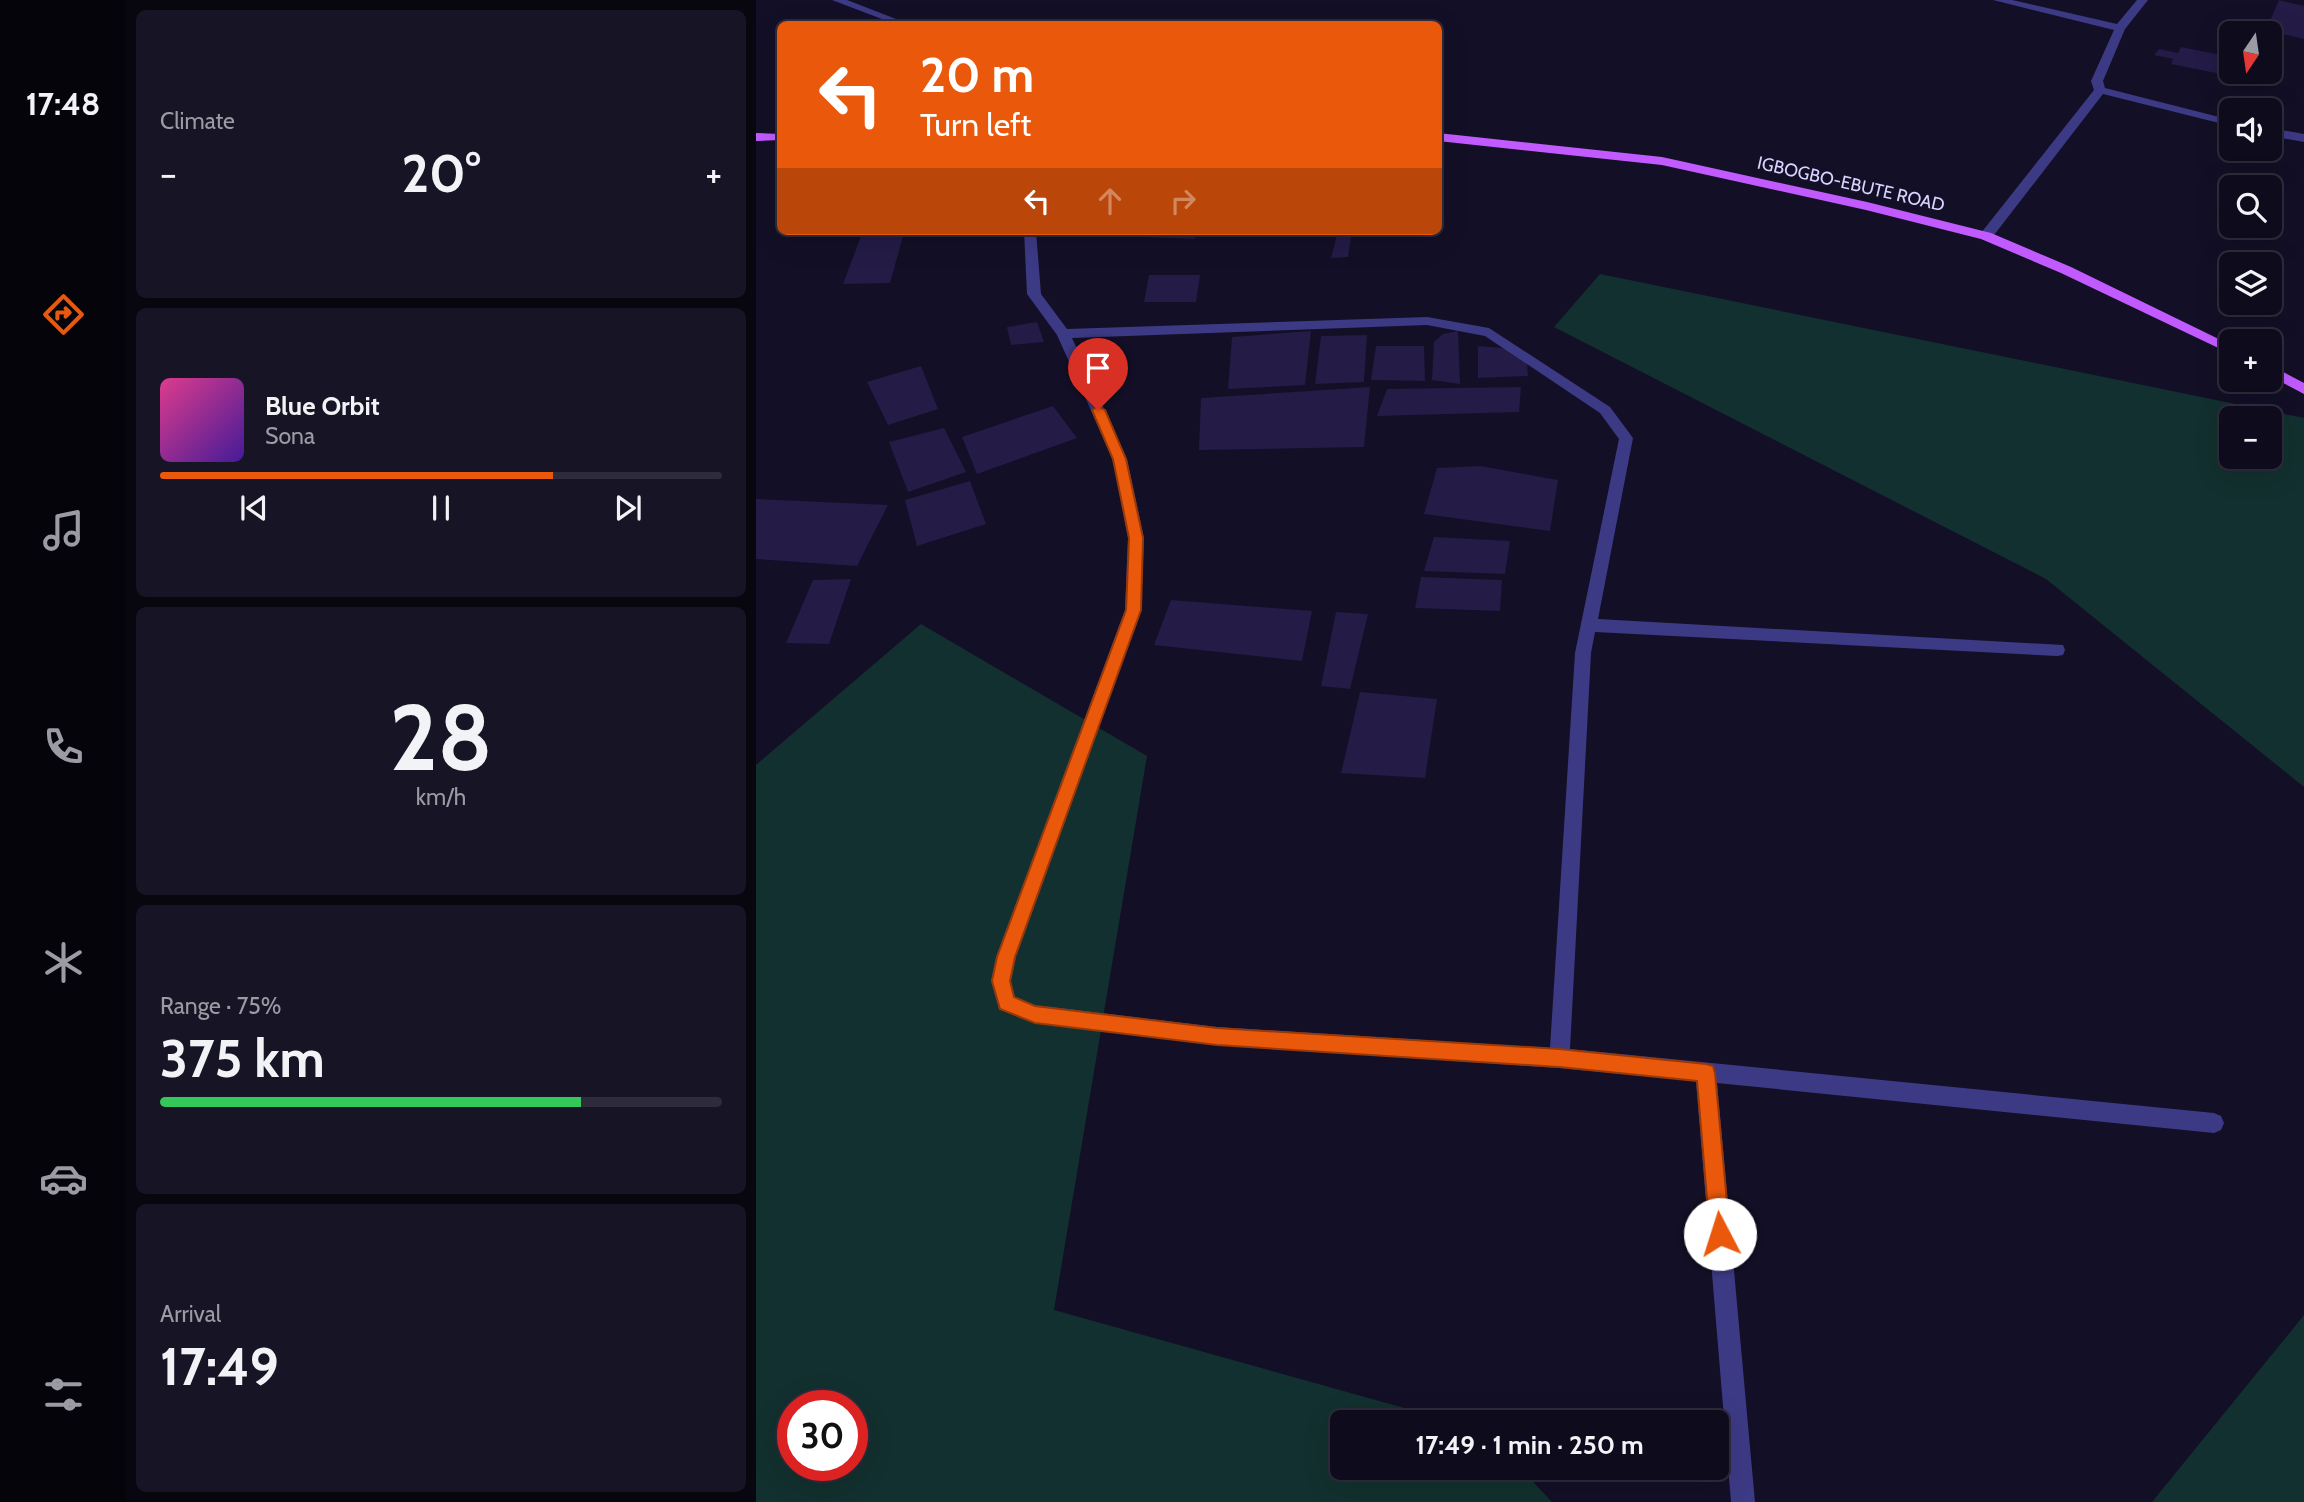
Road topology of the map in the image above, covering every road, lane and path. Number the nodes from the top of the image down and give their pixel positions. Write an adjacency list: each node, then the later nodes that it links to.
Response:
1 (837, 0): 4 (street)
2 (1998, 0): 5 (street)
3 (2143, 0): 5 (street)
4 (896, 21)
5 (2120, 28): 6 (street)
6 (2100, 90): 7 (street); 14 (street)
7 (2219, 120)
8 (2282, 134): 12 (street)
9 (756, 137): 10 (main road)
10 (777, 137)
11 (1442, 137): 14 (main road, IGBOGBO-EBUTE ROAD)
12 (2304, 138)
13 (1030, 235): 15 (street)
14 (1986, 236): 16 (main road, IGBOGBO-EBUTE ROAD)
15 (1063, 334): 19 (street); 21 (street)
16 (2219, 344)
17 (2282, 377): 18 (main road)
18 (2304, 389)
19 (1587, 625): 20 (street); 21 (street)
20 (2057, 650)
21 (1559, 1058): 22 (street)
22 (1706, 1073): 23 (street); 24 (street)
23 (2214, 1123)
24 (1744, 1502)

